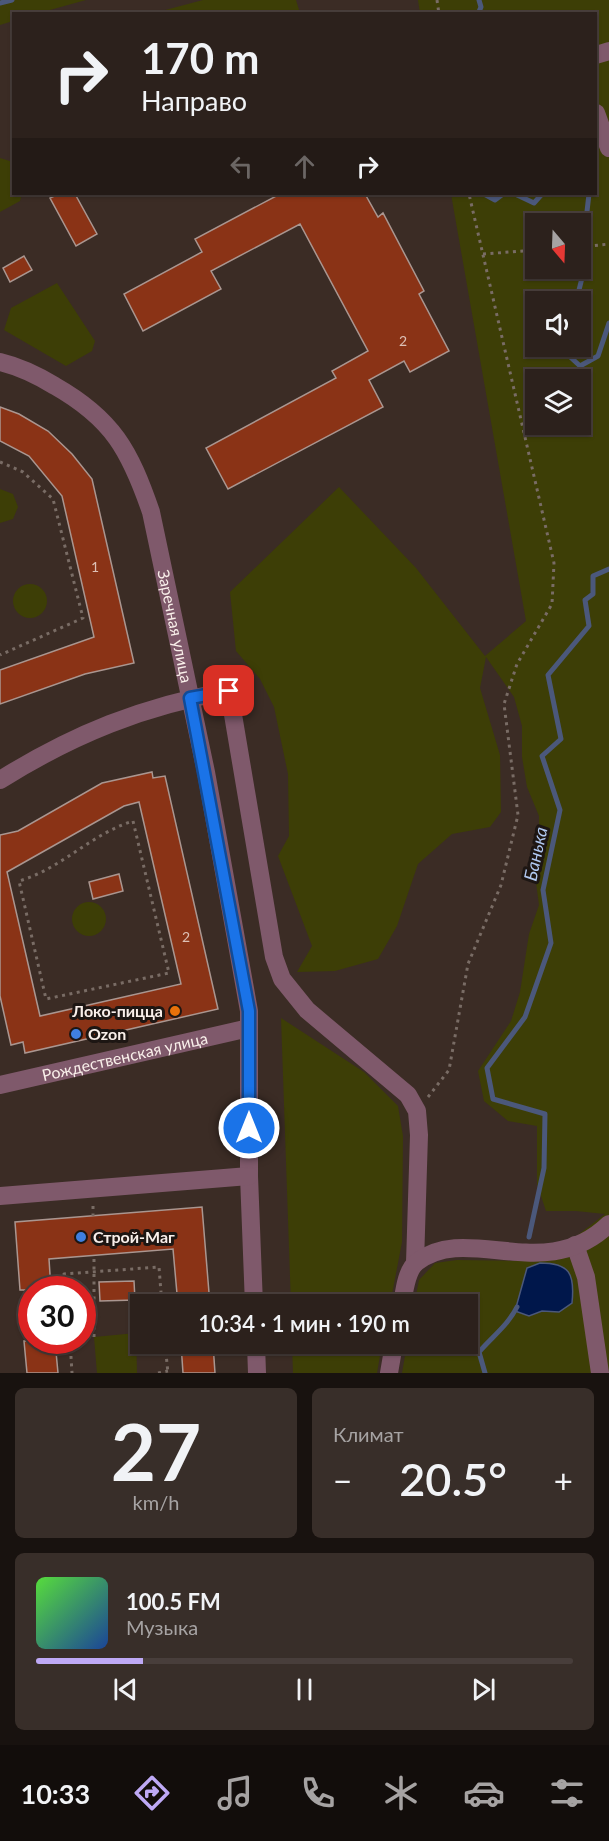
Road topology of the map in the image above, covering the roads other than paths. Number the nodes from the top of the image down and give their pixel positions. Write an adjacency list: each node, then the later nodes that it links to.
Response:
1 (597, 116): 2 (street)
2 (609, 148)
3 (0, 362): 4 (street, Заречная улица)
4 (190, 698): 5 (street); 6 (street, Заречная улица); 12 (street)
5 (0, 780)
6 (249, 1028): 7 (street, Рождественская улица); 8 (street, Заречная улица)
7 (0, 1085)
8 (249, 1176): 9 (street); 13 (street, Заречная улица)
9 (0, 1196)
10 (609, 1224): 11 (street)
11 (575, 1245): 12 (street); 19 (street)
12 (415, 1263): 14 (street)
13 (254, 1294)
14 (404, 1294)
15 (256, 1354): 17 (street)
16 (392, 1354): 18 (street)
17 (257, 1373)
18 (389, 1373)
19 (600, 1373)

